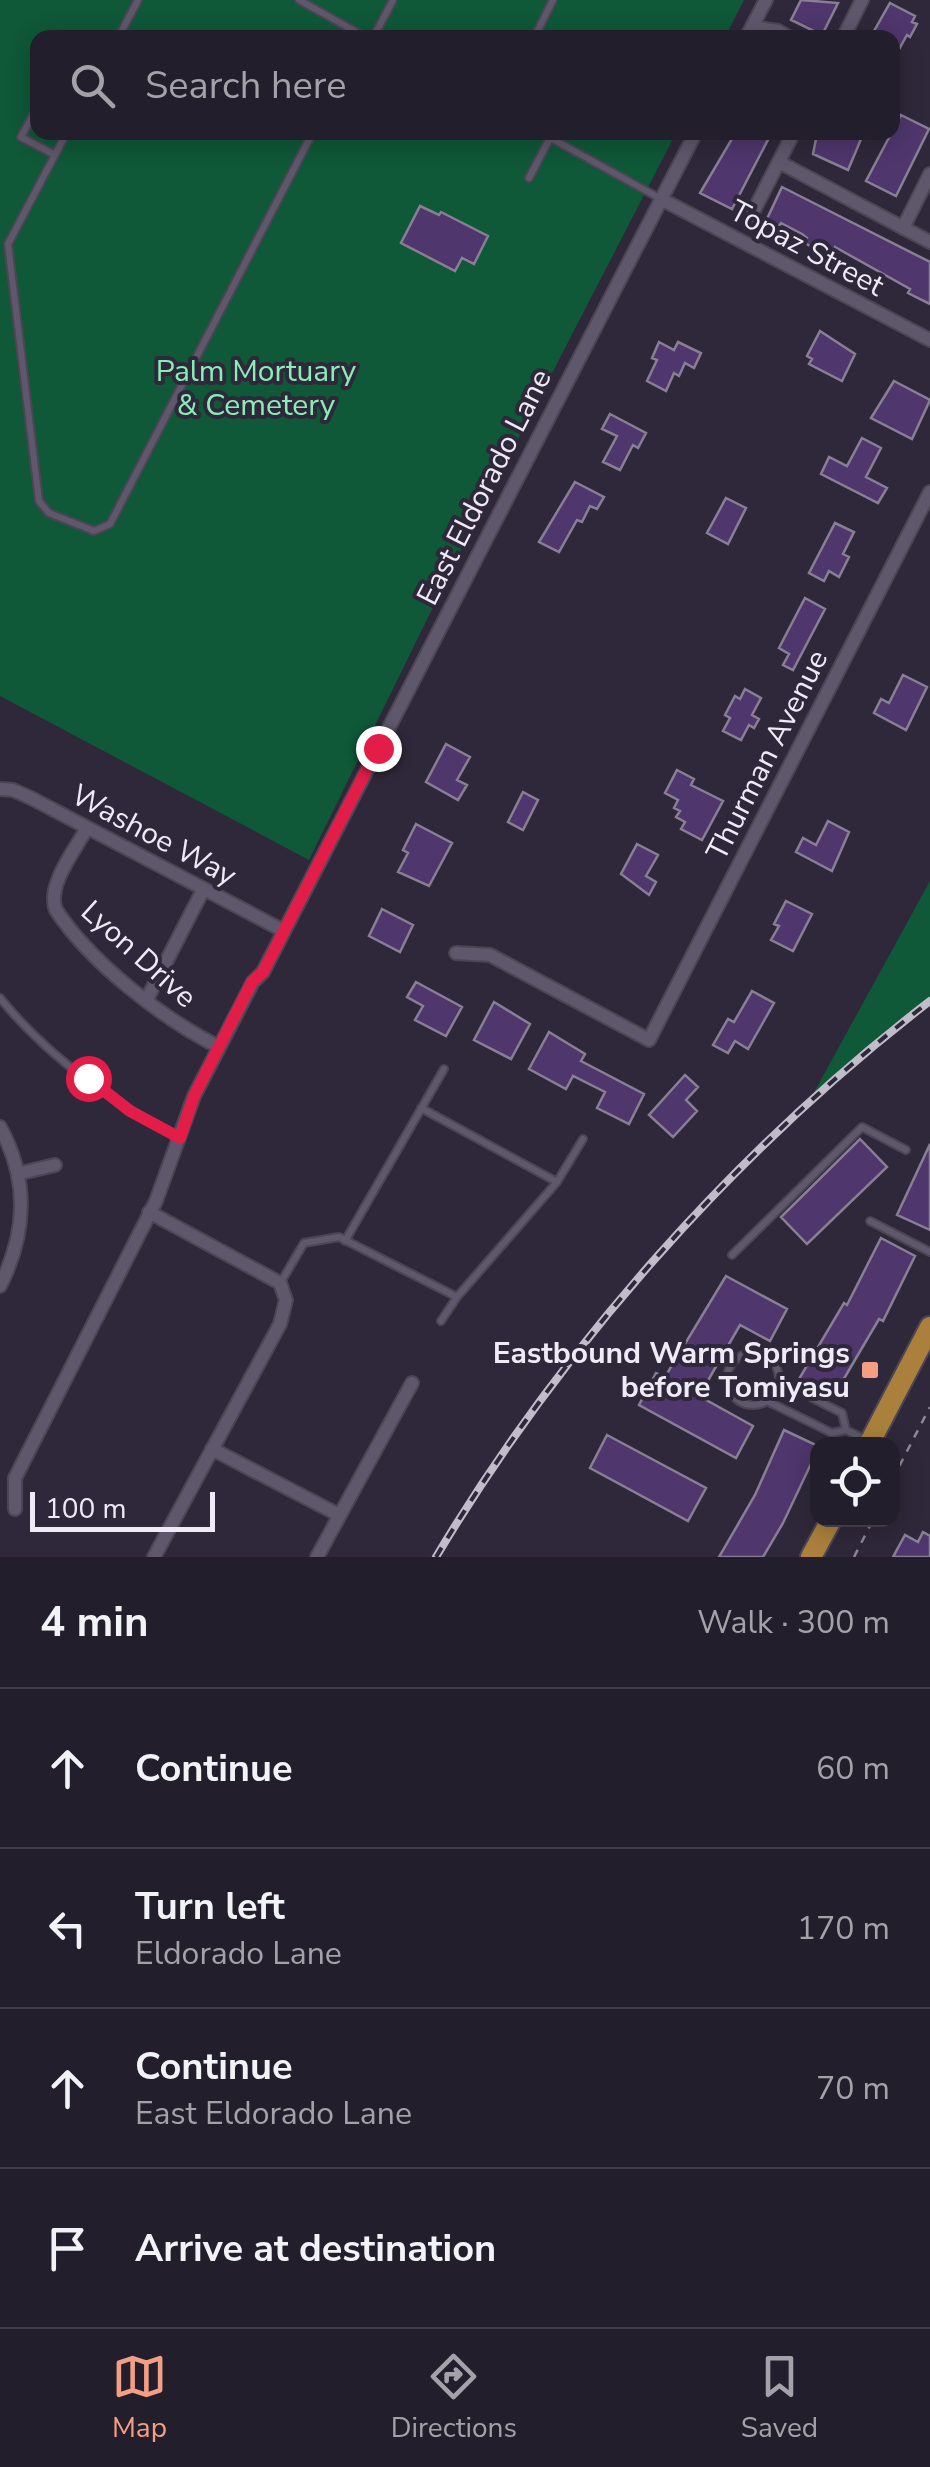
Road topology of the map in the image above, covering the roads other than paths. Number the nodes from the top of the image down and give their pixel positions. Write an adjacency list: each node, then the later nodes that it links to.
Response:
1 (138, 0): 7 (lane)
2 (298, 0): 8 (lane)
3 (393, 0): 9 (lane)
4 (553, 0): 10 (lane)
5 (766, 0): 11 (street)
6 (862, 0): 12 (street)
7 (122, 30)
8 (353, 30)
9 (371, 30)
10 (538, 30)
11 (750, 30)
12 (847, 30)
13 (30, 121): 20 (lane)
14 (63, 140): 20 (lane)
15 (309, 140): 20 (lane)
16 (549, 140): 23 (lane)
17 (554, 140): 24 (lane)
18 (692, 140): 24 (street, East Eldorado Lane)
19 (790, 140): 21 (street)
20 (55, 155)
21 (779, 162): 25 (street); 26 (street)
22 (930, 174): 26 (street)
23 (530, 178)
24 (661, 199): 28 (street, Topaz Street); 33 (street, East Eldorado Lane)
25 (751, 216)
26 (903, 228): 27 (street)
27 (930, 242)
28 (930, 340)
29 (930, 492): 34 (street, Thurman Avenue)
30 (0, 789): 31 (street, Washoe Way)
31 (87, 828): 32 (street, Washoe Way); 36 (street, Lyon Drive)
32 (203, 890): 33 (street, Washoe Way); 36 (street)
33 (284, 931): 37 (street, East Eldorado Lane)
34 (456, 953)
35 (0, 998): 41 (lane)
36 (146, 999): 37 (street, Lyon Drive)
37 (219, 1047): 41 (street, East Eldorado Lane)
38 (444, 1069): 39 (lane)
39 (422, 1108): 46 (lane); 49 (lane)
40 (0, 1127): 45 (street)
41 (182, 1132): 47 (street)
42 (584, 1139): 46 (lane)
43 (906, 1150): 51 (lane)
44 (55, 1165): 45 (street)
45 (20, 1173): 53 (street)
46 (557, 1182): 54 (lane)
47 (150, 1212): 52 (street); 64 (street)
48 (870, 1221): 50 (lane)
49 (345, 1240): 52 (lane); 54 (lane)
50 (930, 1252)
51 (732, 1255)
52 (280, 1283): 63 (street)
53 (0, 1286)
54 (458, 1297): 55 (lane)
55 (441, 1321)
56 (930, 1327): 62 (main road)
57 (779, 1380): 59 (lane); 59 (lane); 60 (lane)
58 (412, 1383): 65 (street)
59 (767, 1401): 60 (lane)
60 (846, 1430): 61 (lane)
61 (859, 1437)
62 (873, 1437)
63 (212, 1448): 65 (street); 67 (street)
64 (14, 1509)
65 (340, 1515): 68 (street)
66 (826, 1527): 69 (main road)
67 (154, 1557)
68 (317, 1557)
69 (811, 1557)

